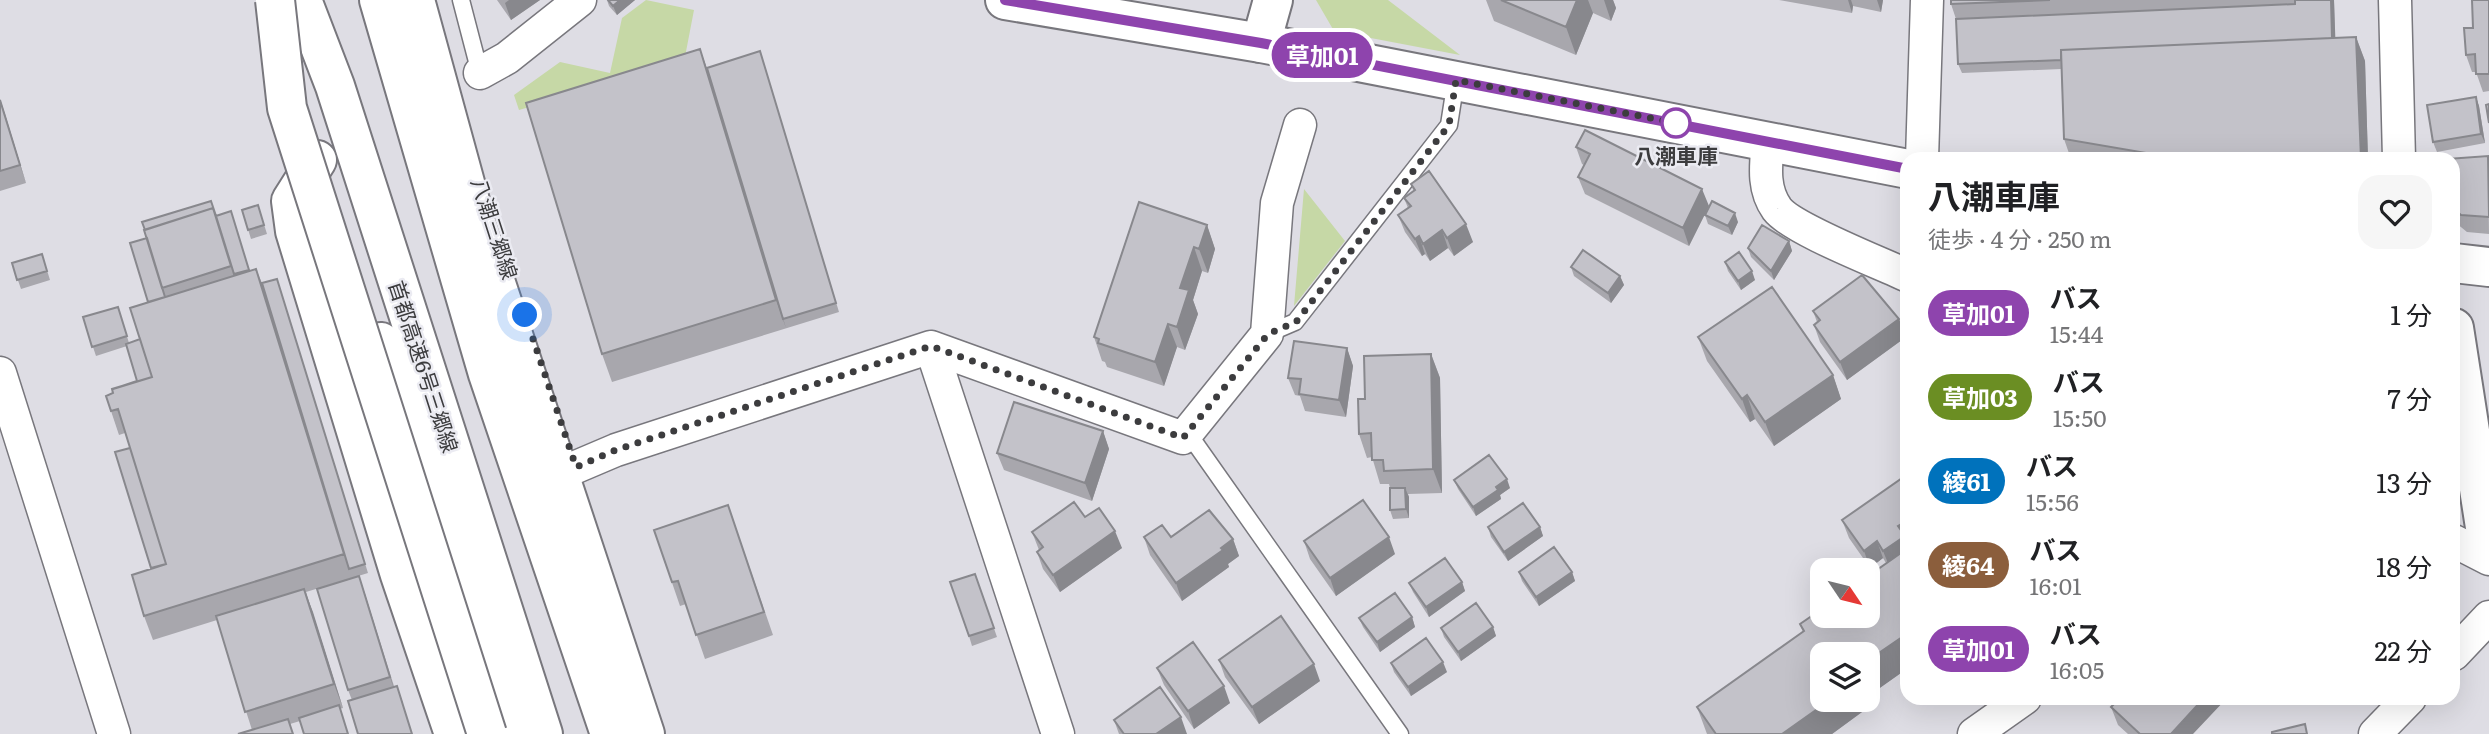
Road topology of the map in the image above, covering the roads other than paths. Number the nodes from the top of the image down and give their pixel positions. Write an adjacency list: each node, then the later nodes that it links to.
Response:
1 (263, 0): 20 (main road)
2 (275, 0): 41 (main road, bridge)
3 (302, 0): 43 (main road, 首都高速6号三郷線)
4 (379, 0): 44 (main road)
5 (415, 0): 45 (main road)
6 (425, 0): 31 (main road, 八潮三郷線)
7 (461, 0): 14 (lane)
8 (580, 0): 14 (street)
9 (1005, 0): 13 (main road)
10 (1273, 0): 13 (main road)
11 (1927, 0): 18 (street)
12 (2395, 0): 19 (street)
13 (1261, 43): 15 (main road)
14 (480, 73)
15 (1456, 80): 17 (main road); 25 (lane)
16 (1300, 125): 25 (street)
17 (1768, 140): 21 (main road); 24 (street)
18 (1922, 152)
19 (2399, 152)
20 (317, 160): 40 (main road); 42 (main road)
21 (1900, 167)
22 (2460, 263): 23 (main road)
23 (2489, 267)
24 (1900, 272)
25 (1268, 334): 30 (street)
26 (931, 346): 30 (street); 31 (street); 47 (street)
27 (2460, 367): 33 (main road)
28 (0, 373): 29 (street)
29 (5, 411): 39 (street)
30 (1188, 433): 48 (lane)
31 (576, 467): 46 (main road, 八潮三郷線)
32 (2460, 544): 34 (street)
33 (2489, 553)
34 (2489, 559)
35 (2489, 617): 36 (street)
36 (2460, 648)
37 (2015, 705): 49 (street)
38 (2403, 705): 50 (street)
39 (114, 734)
40 (454, 734)
41 (487, 734)
42 (516, 734)
43 (543, 734)
44 (610, 734)
45 (645, 734)
46 (660, 734)
47 (1058, 734)
48 (1400, 734)
49 (1974, 734)
50 (2375, 734)

